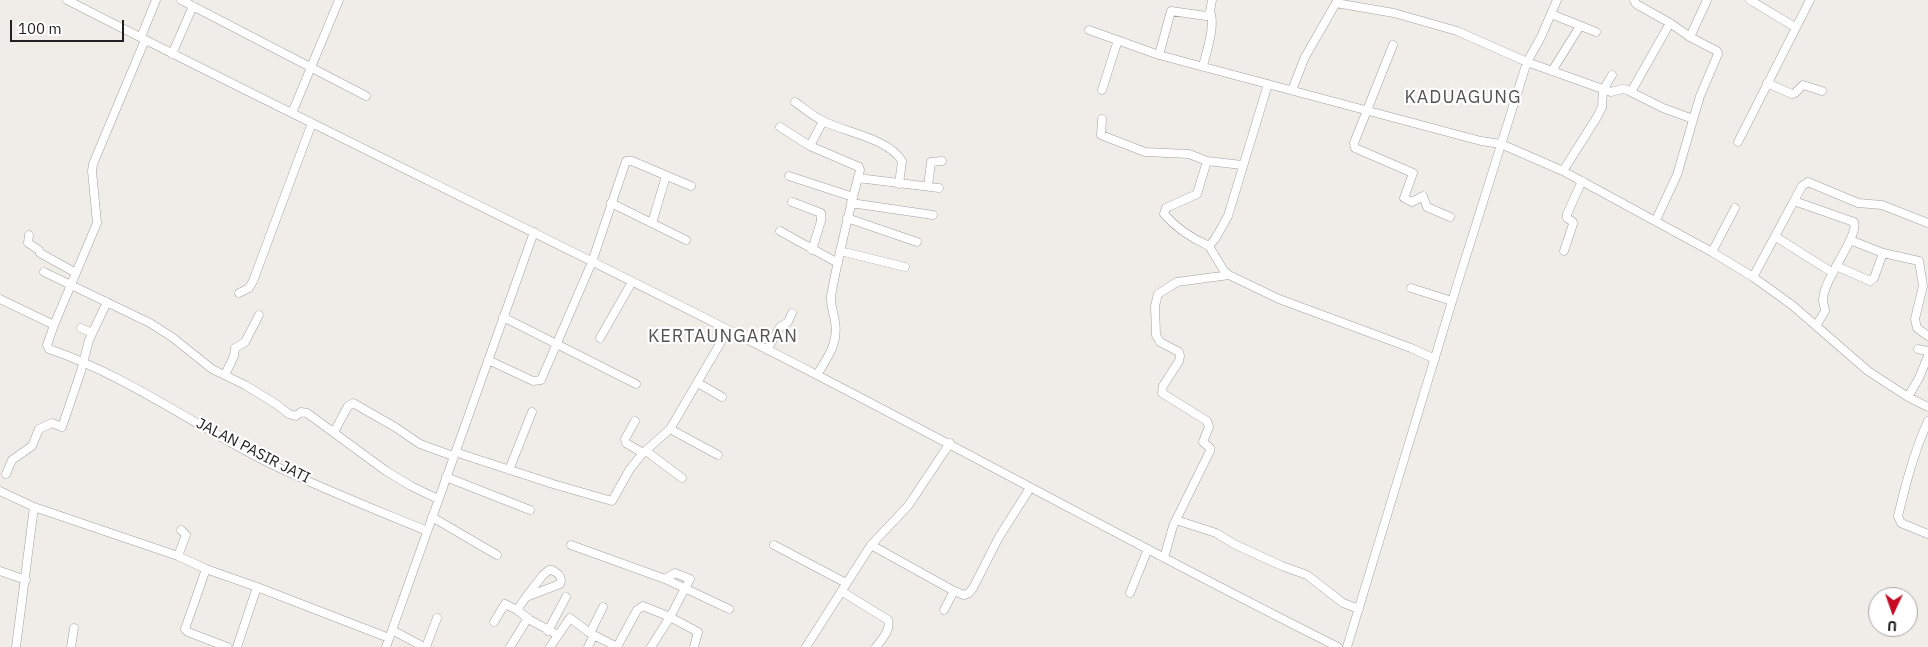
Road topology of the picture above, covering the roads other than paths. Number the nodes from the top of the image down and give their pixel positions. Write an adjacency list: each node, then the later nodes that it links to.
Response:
1 (156, 0): 21 (street)
2 (180, 0): 12 (street)
3 (339, 0): 28 (street)
4 (1212, 0): 13 (street)
5 (1557, 0): 14 (street)
6 (1634, 0): 15 (street)
7 (1707, 0): 20 (street)
8 (1750, 0): 17 (street)
9 (1810, 0): 17 (street)
10 (71, 1): 21 (street)
11 (1336, 1): 26 (street); 34 (street)
12 (193, 6): 24 (street); 28 (street)
13 (1210, 12): 25 (street); 27 (street)
14 (1551, 14): 16 (street); 26 (street)
15 (1670, 23): 20 (street); 37 (street)
16 (1580, 26): 19 (street); 29 (street)
17 (1795, 27): 31 (street)
18 (1089, 30): 22 (street)
19 (1596, 32)
20 (1690, 37): 43 (street)
21 (143, 39): 24 (street); 91 (street)
22 (1118, 40): 25 (street); 33 (street)
23 (1393, 45): 40 (street)
24 (172, 54): 41 (street)
25 (1158, 55): 27 (street)
26 (1527, 62): 29 (street); 48 (street)
27 (1203, 66): 32 (street)
28 (311, 68): 38 (street); 41 (street)
29 (1552, 71): 35 (street)
30 (1612, 75): 35 (street)
31 (1768, 83): 36 (street); 47 (street)
32 (1268, 84): 34 (street); 52 (street)
33 (1102, 90)
34 (1292, 90): 40 (street)
35 (1603, 90): 37 (street); 53 (street)
36 (1822, 91)
37 (1631, 92): 43 (street)
38 (366, 96)
39 (795, 102): 44 (street)
40 (1367, 112): 48 (street); 69 (street)
41 (292, 113): 45 (street)
42 (1102, 119): 51 (street)
43 (1693, 119): 70 (street)
44 (823, 121): 49 (street); 58 (street)
45 (312, 123): 74 (street); 97 (street)
46 (780, 127): 49 (street)
47 (1738, 142)
48 (1501, 144): 53 (street); 99 (street)
49 (810, 146): 56 (street)
50 (942, 161): 60 (street)
51 (1207, 161): 52 (street); 80 (street)
52 (1242, 165): 80 (street)
53 (1562, 171): 57 (street)
54 (666, 176): 59 (street); 65 (street); 71 (street)
55 (789, 176): 62 (street)
56 (858, 178): 58 (street); 62 (street)
57 (1582, 182): 70 (street); 83 (street)
58 (899, 184): 60 (street)
59 (691, 186)
60 (928, 186): 61 (street)
61 (939, 188)
62 (852, 200): 67 (street); 68 (street)
63 (1794, 200): 72 (street); 76 (street); 78 (street)
64 (792, 202): 81 (street)
65 (612, 203): 71 (street); 86 (street)
66 (1735, 208): 84 (street)
67 (933, 215)
68 (847, 218): 79 (street); 82 (street)
69 (1450, 218)
70 (1656, 220): 84 (street)
71 (652, 223): 77 (street)
72 (1928, 223)
73 (780, 231): 81 (street)
74 (534, 232): 86 (street); 103 (street)
75 (29, 235): 91 (street)
76 (1776, 236): 89 (street); 93 (street)
77 (686, 240)
78 (1850, 240): 85 (street); 89 (street)
79 (917, 242)
80 (1209, 246): 92 (street)
81 (812, 250): 87 (street)
82 (840, 251): 87 (street); 88 (street)
83 (1564, 251)
84 (1712, 252): 93 (street)
85 (1883, 253): 89 (street); 109 (street)
86 (592, 262): 94 (street); 111 (street)
87 (838, 263): 120 (street)
88 (905, 267)
89 (1834, 269): 105 (street)
90 (44, 272): 95 (street)
91 (76, 273): 95 (street)
92 (1229, 276): 116 (street); 145 (street)
93 (1753, 277): 105 (street)
94 (632, 282): 107 (street); 110 (street)
95 (71, 285): 100 (street); 104 (street)
96 (1411, 288): 99 (street)
97 (240, 293)
98 (0, 299): 104 (street)
99 (1452, 301): 116 (street)
100 (106, 302): 108 (street); 119 (street)
101 (792, 313): 113 (street)
102 (259, 315): 119 (street)
103 (503, 317): 111 (street); 117 (street)
104 (54, 325): 118 (street, JALAN PASIR JATI)
105 (1816, 326): 124 (street)
106 (81, 328): 108 (street)
107 (728, 330): 113 (street); 121 (street)
108 (92, 333): 118 (street)
109 (1928, 336)
110 (600, 338)
111 (557, 343): 117 (street); 122 (street)
112 (1918, 349): 114 (street)
113 (767, 350): 120 (street)
114 (1928, 351)
115 (1928, 356): 124 (street)
116 (1435, 359): 172 (street)
117 (488, 360): 133 (street)
118 (83, 363): 136 (street); 147 (street, JALAN PASIR JATI)
119 (225, 375): 130 (street)
120 (817, 375): 131 (street)
121 (698, 383): 123 (street); 129 (street)
122 (636, 384)
123 (722, 397)
124 (1908, 397): 125 (street)
125 (1928, 407)
126 (532, 412): 135 (street)
127 (635, 421): 132 (street)
128 (1928, 421): 148 (street)
129 (670, 429): 132 (street); 134 (street)
130 (334, 432): 133 (street); 141 (street)
131 (950, 443): 139 (street); 151 (street)
132 (644, 452): 135 (street); 138 (street)
133 (454, 454): 135 (street); 137 (street)
134 (718, 455)
135 (508, 470)
136 (6, 474)
137 (446, 478): 141 (street); 143 (street)
138 (682, 478)
139 (1030, 488): 152 (street); 164 (street)
140 (0, 491): 142 (street)
141 (438, 499): 144 (street)
142 (34, 507): 154 (street); 159 (street)
143 (530, 510)
144 (432, 517): 147 (street); 153 (street)
145 (1176, 520): 155 (street); 172 (street)
146 (181, 530): 154 (street)
147 (426, 531): 181 (street)
148 (1928, 534)
149 (571, 545): 158 (street)
150 (774, 545): 160 (street)
151 (871, 545): 160 (street); 164 (street)
152 (1148, 549): 155 (street); 165 (street)
153 (497, 555)
154 (178, 556): 156 (street)
155 (1164, 558): 198 (street)
156 (206, 569): 161 (street); 186 (street)
157 (0, 571): 159 (street)
158 (665, 579): 162 (street); 162 (street)
159 (26, 580): 184 (street)
160 (846, 583): 163 (street)
161 (257, 587): 181 (street); 187 (street)
162 (685, 587): 169 (street); 174 (street)
163 (841, 591): 196 (street); 197 (street)
164 (954, 591): 171 (street)
165 (1130, 593)
166 (566, 597): 173 (street)
167 (526, 598): 170 (street)
168 (604, 607): 182 (street)
169 (729, 609)
170 (517, 610): 176 (street); 178 (street)
171 (944, 610)
172 (1359, 610): 199 (street)
173 (559, 611): 177 (street); 180 (street)
174 (670, 617): 193 (street); 194 (street); 195 (street)
175 (437, 618): 189 (street)
176 (528, 618): 180 (street); 190 (street)
177 (570, 618): 182 (street); 183 (street)
178 (494, 622)
179 (74, 628): 185 (street)
180 (548, 631): 183 (street)
181 (391, 634): 188 (street); 189 (street)
182 (592, 634): 192 (street); 193 (street)
183 (558, 635): 191 (street)
184 (17, 647)
185 (71, 647)
186 (228, 647)
187 (237, 647)
188 (386, 647)
189 (425, 647)
190 (510, 647)
191 (550, 647)
192 (588, 647)
193 (615, 647)
194 (651, 647)
195 (694, 647)
196 (806, 647)
197 (876, 647)
198 (1338, 647)
199 (1347, 647)

